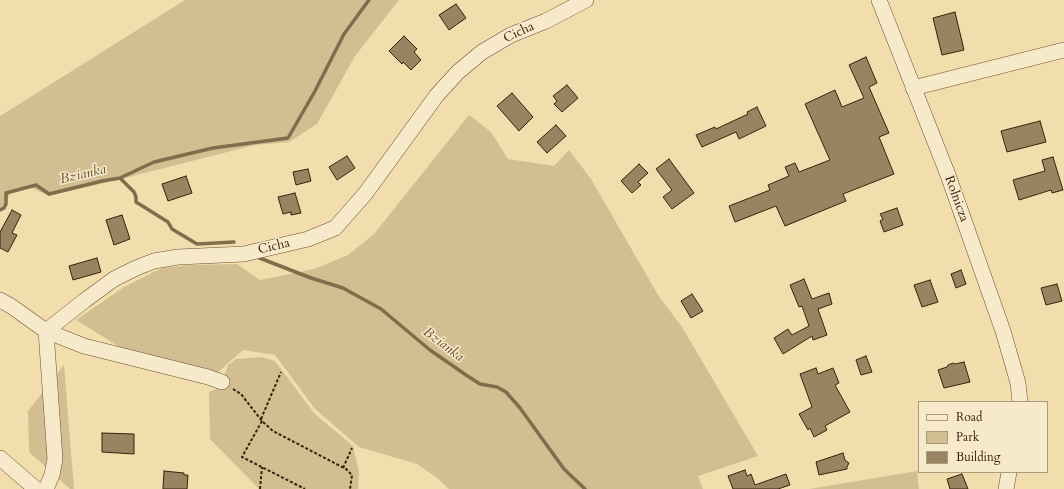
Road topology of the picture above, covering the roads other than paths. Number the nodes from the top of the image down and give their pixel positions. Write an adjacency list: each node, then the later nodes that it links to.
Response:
1 (586, 0): 6 (street, Cicha)
2 (879, 0): 4 (street, Rolnicza)
3 (1064, 50): 4 (street)
4 (913, 88): 8 (street, Rolnicza)
5 (0, 300): 6 (street)
6 (46, 331): 7 (street); 12 (street)
7 (222, 382)
8 (1020, 401)
9 (0, 458): 11 (street)
10 (1009, 473): 13 (street)
11 (36, 489)
12 (46, 489)
13 (1006, 489)

